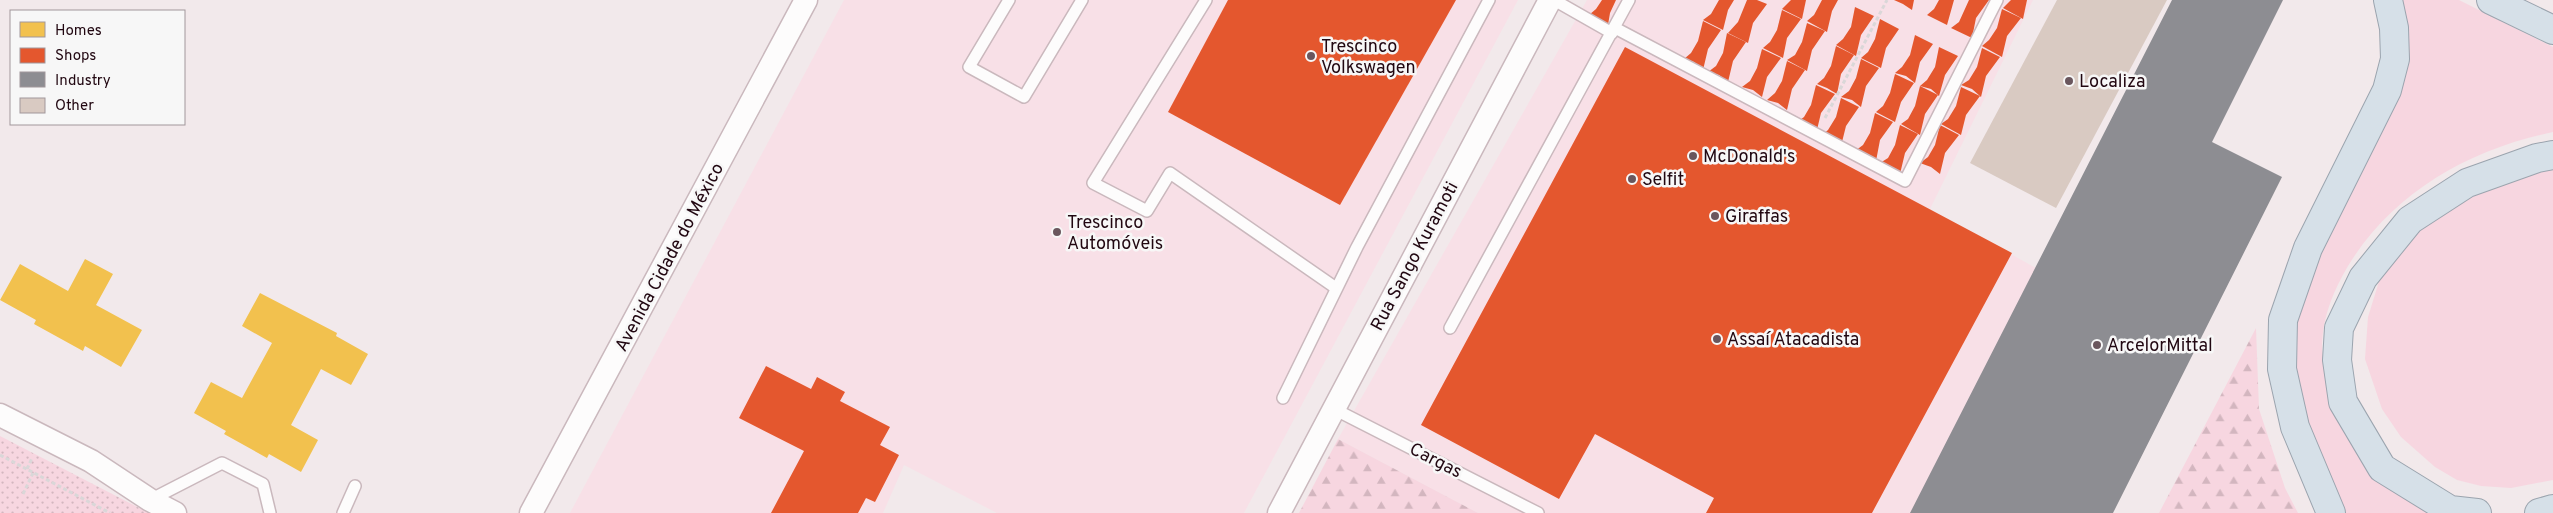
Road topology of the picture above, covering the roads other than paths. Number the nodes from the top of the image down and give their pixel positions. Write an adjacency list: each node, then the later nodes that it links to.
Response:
1 (806, 0): 25 (street, Avenida Cidade do México)
2 (1009, 0): 3 (lane)
3 (1082, 0)
4 (1206, 0): 14 (lane)
5 (1489, 0): 14 (lane)
6 (1552, 0): 12 (lane); 17 (street, Rua Sango Kuramoti)
7 (1629, 0): 12 (lane)
8 (1997, 0): 12 (lane)
9 (2388, 0): 28 (highway)
10 (2491, 0): 11 (highway)
11 (2553, 30)
12 (1613, 31): 15 (lane)
13 (2553, 155): 29 (highway)
14 (1336, 288): 16 (lane)
15 (1450, 328)
16 (1283, 398)
17 (1334, 408): 26 (street, Rua Sango Kuramoti); 27 (lane, Cargas)
18 (0, 416): 20 (street)
19 (355, 486): 24 (lane)
20 (150, 500): 22 (street); 23 (lane)
21 (2553, 510): 30 (highway)
22 (175, 513)
23 (270, 513)
24 (344, 513)
25 (531, 513)
26 (1279, 513)
27 (1538, 513)
28 (2331, 513)
29 (2477, 513)
30 (2539, 513)

